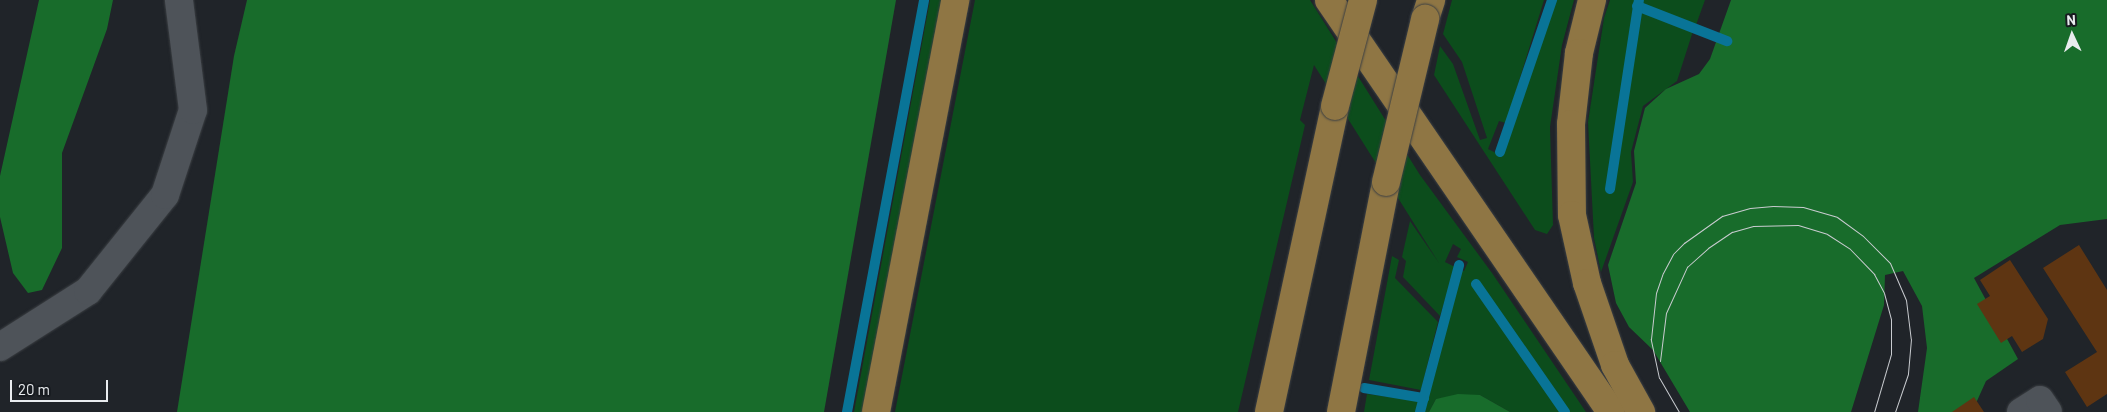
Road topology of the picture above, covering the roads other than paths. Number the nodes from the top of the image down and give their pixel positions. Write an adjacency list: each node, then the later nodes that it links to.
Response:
1 (179, 0): 7 (lane)
2 (955, 0): 8 (main road)
3 (1329, 0): 11 (main road)
4 (1364, 0): 9 (main road, bridge)
5 (1592, 0): 12 (main road)
6 (1428, 9): 10 (main road, bridge)
7 (0, 347)
8 (876, 412)
9 (1269, 412)
10 (1341, 412)
11 (1611, 412)
12 (1642, 412)
13 (2021, 412): 14 (lane)
14 (2048, 412)

